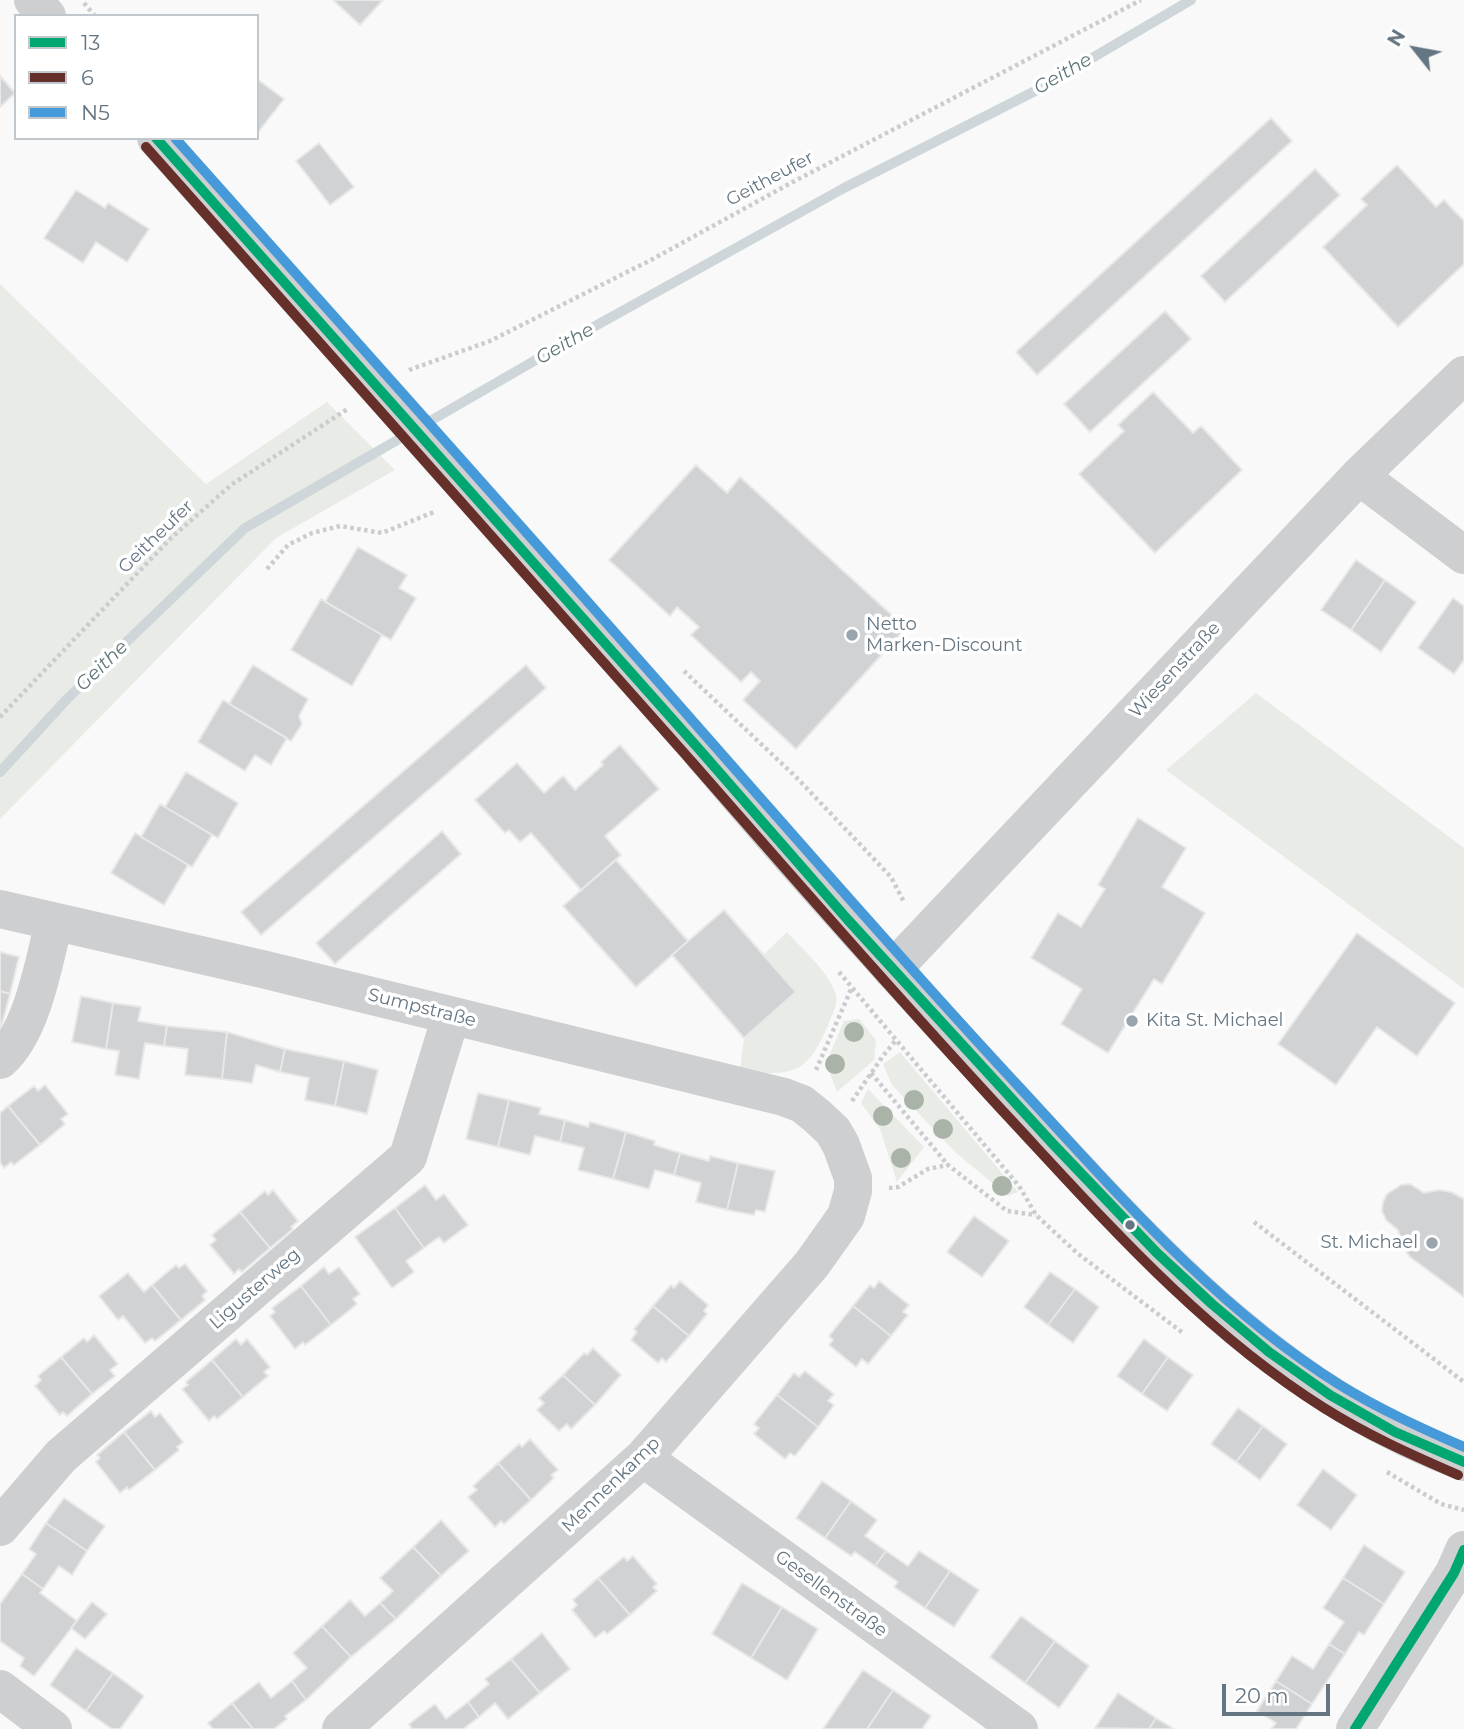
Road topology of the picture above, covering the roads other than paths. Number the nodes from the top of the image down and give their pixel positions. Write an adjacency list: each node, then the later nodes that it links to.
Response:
1 (33, 0): 2 (street)
2 (45, 14)
3 (158, 140): 9 (street)
4 (1464, 375): 5 (street, Wiesenstraße)
5 (1359, 476): 6 (street); 9 (street, Wiesenstraße)
6 (1464, 555)
7 (0, 909): 8 (street, Sumpstraße)
8 (54, 922): 10 (street, Sumpstraße); 11 (street)
9 (892, 970): 14 (street)
10 (451, 1016): 12 (street, Sumpstraße); 15 (street, Ligusterweg)
11 (0, 1060)
12 (853, 1191): 13 (street, Mennenkamp)
13 (643, 1458): 19 (street, Mennenkamp); 20 (street, Gesellenstraße)
14 (1464, 1462)
15 (0, 1527)
16 (1464, 1550): 21 (street)
17 (0, 1689): 18 (street)
18 (52, 1729)
19 (341, 1729)
20 (1019, 1729)
21 (1355, 1729)

